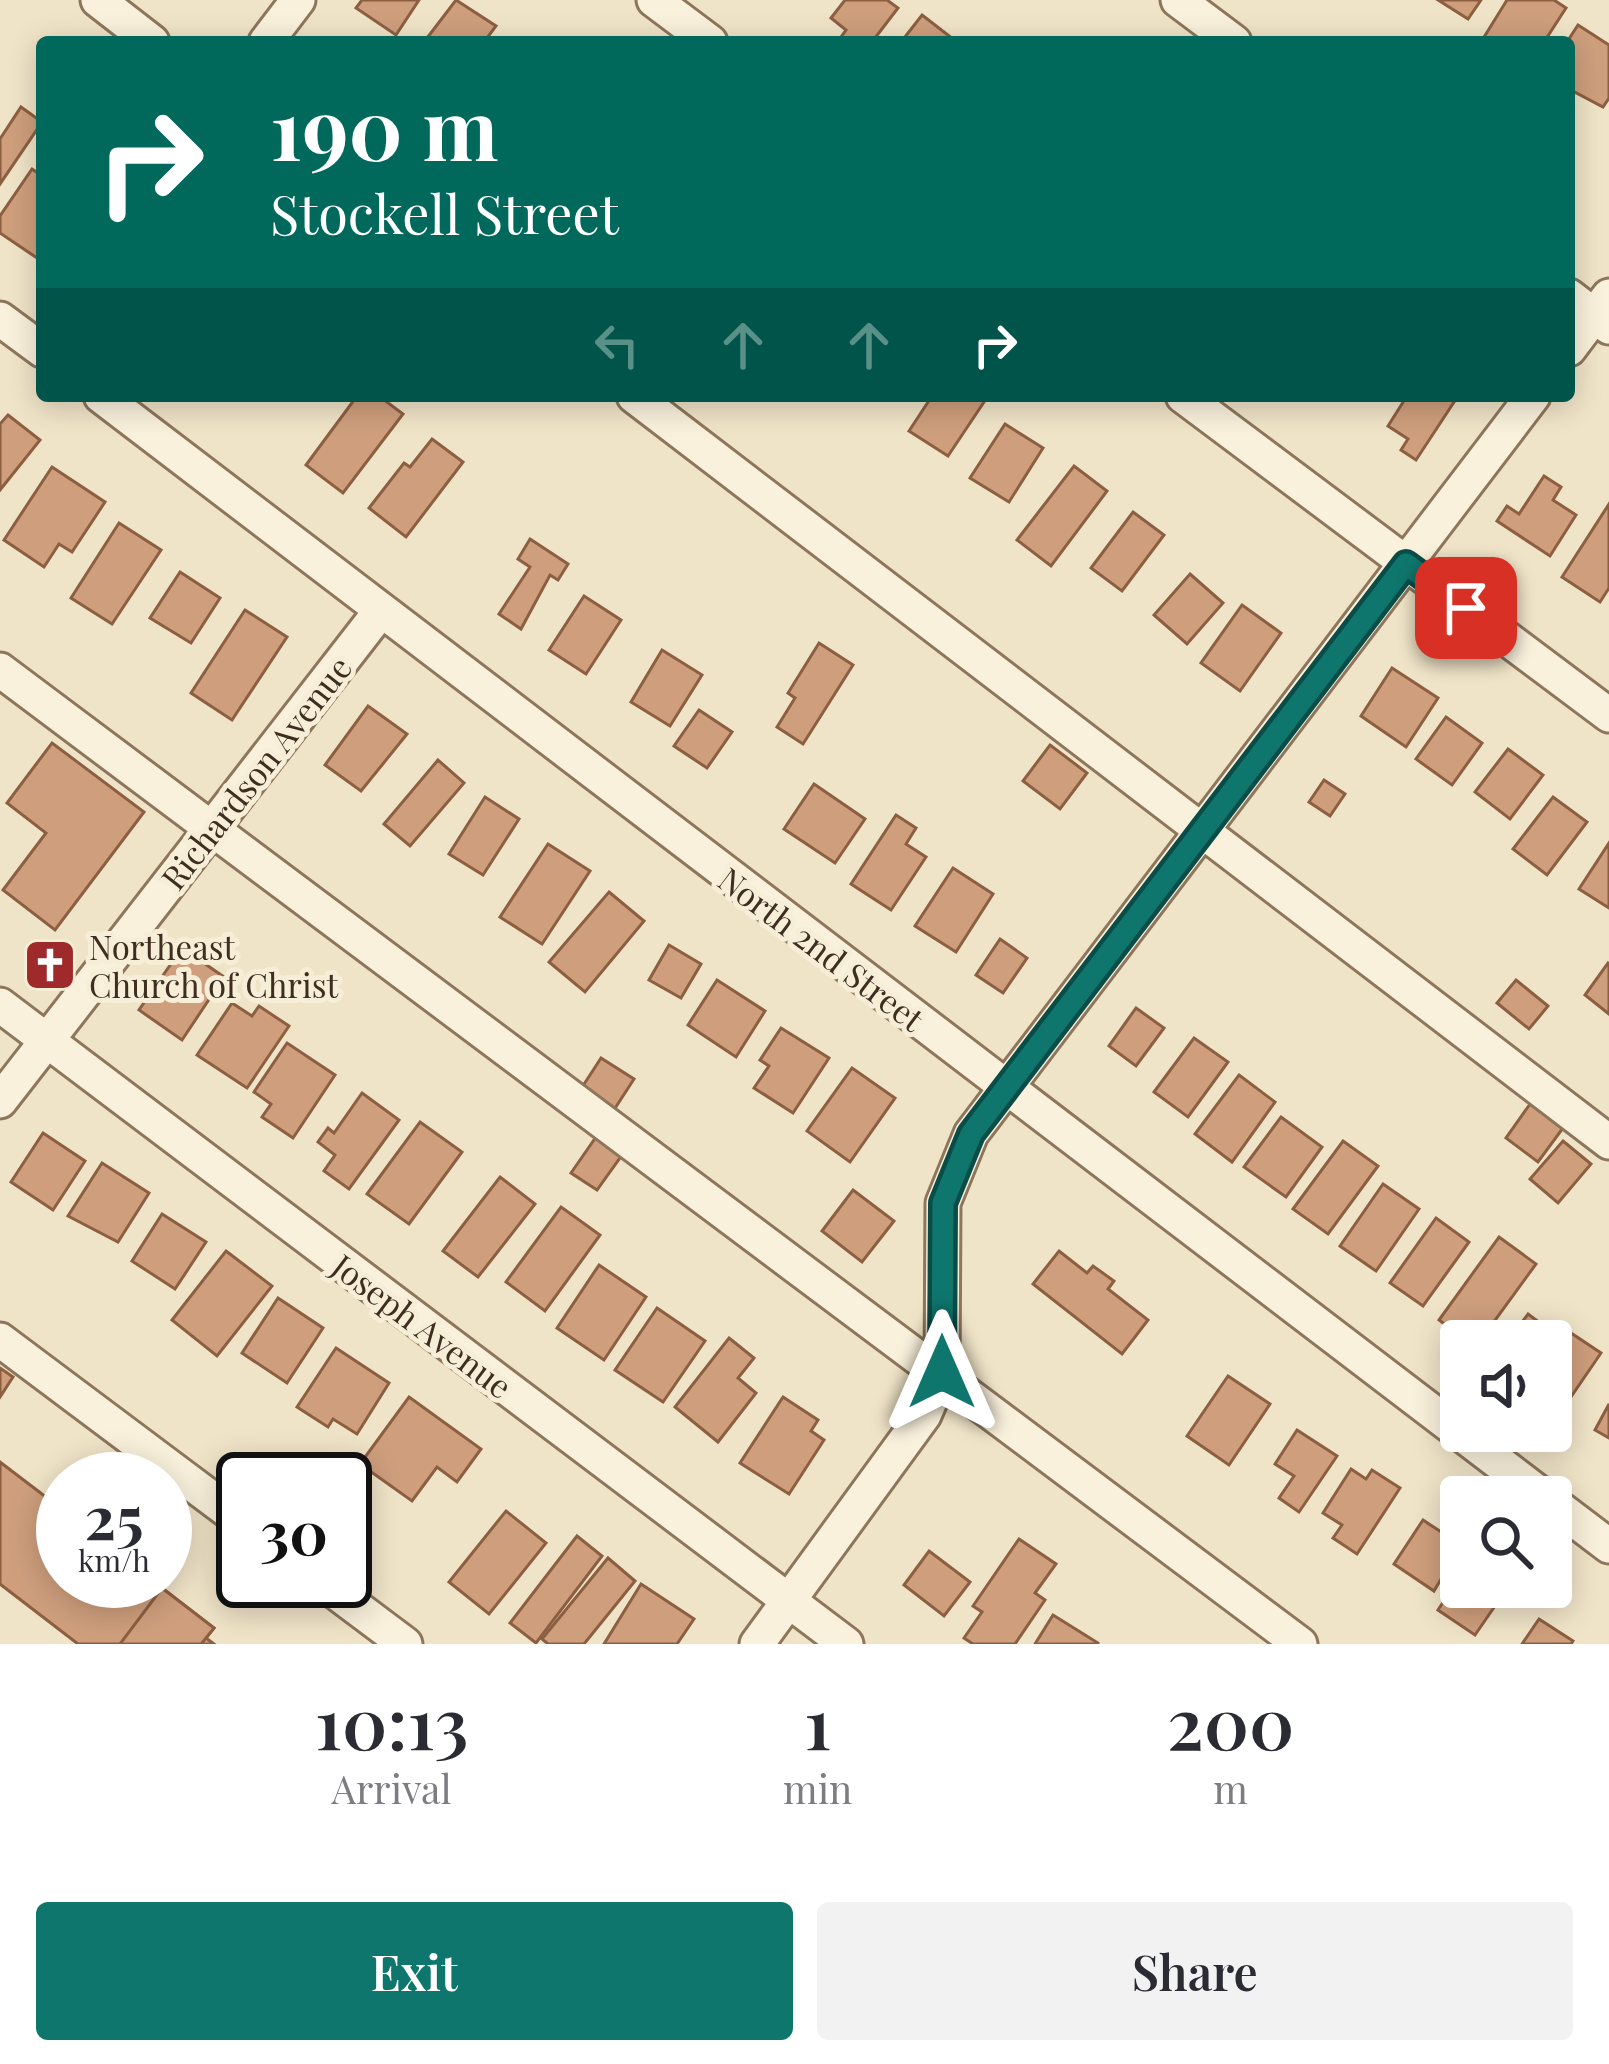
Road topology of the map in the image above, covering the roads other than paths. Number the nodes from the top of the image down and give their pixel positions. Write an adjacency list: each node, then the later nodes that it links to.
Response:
1 (98, 0): 5 (street)
2 (298, 0): 6 (street)
3 (654, 0): 7 (street)
4 (1178, 0): 8 (street)
5 (144, 36)
6 (271, 36)
7 (702, 36)
8 (1226, 36)
9 (1595, 309): 11 (street)
10 (0, 319): 12 (street)
11 (1575, 340)
12 (36, 341)
13 (109, 402): 18 (street, North 2nd Street)
14 (642, 402): 22 (street)
15 (1191, 402): 17 (street)
16 (1528, 402): 17 (street)
17 (1406, 564): 20 (street); 22 (street)
18 (379, 613): 21 (street, Richardson Avenue); 25 (street, North 2nd Street)
19 (0, 670): 21 (street)
20 (1609, 716)
21 (210, 829): 24 (street, Richardson Avenue); 29 (street)
22 (1201, 835): 25 (street); 27 (street)
23 (0, 1005): 24 (street, Joseph Avenue)
24 (46, 1040): 26 (street, Richardson Avenue); 34 (street, Joseph Avenue)
25 (1009, 1089): 29 (street); 30 (street, North 2nd Street)
26 (0, 1101)
27 (1609, 1142)
28 (0, 1340): 31 (street)
29 (942, 1372): 34 (street); 39 (street)
30 (1518, 1476)
31 (216, 1502)
32 (1572, 1517): 33 (street, North 2nd Street)
33 (1609, 1546)
34 (789, 1602): 37 (street); 38 (street, Joseph Avenue)
35 (357, 1608): 36 (street)
36 (405, 1644)
37 (757, 1644)
38 (846, 1644)
39 (1300, 1644)

